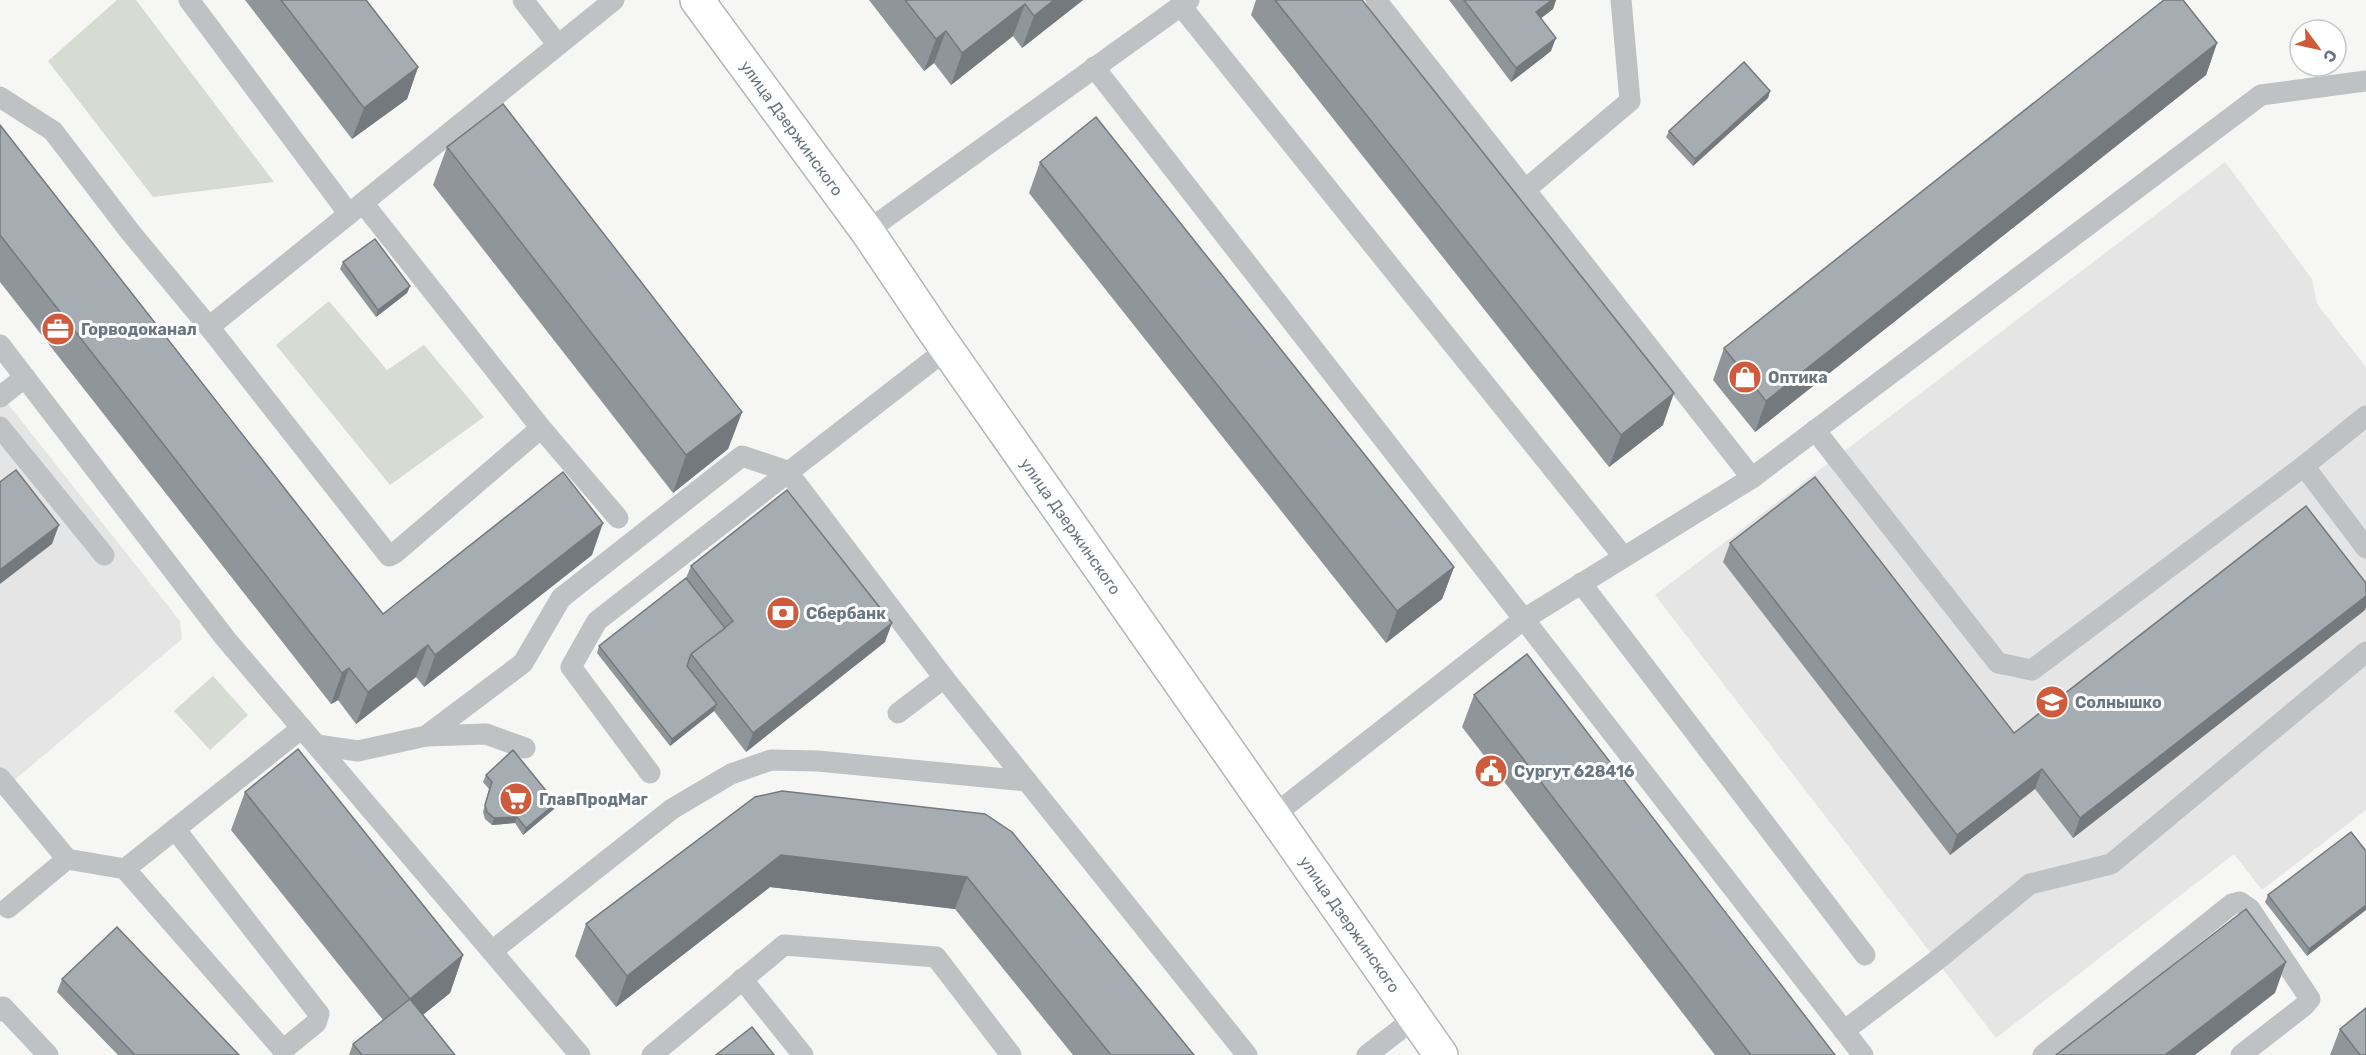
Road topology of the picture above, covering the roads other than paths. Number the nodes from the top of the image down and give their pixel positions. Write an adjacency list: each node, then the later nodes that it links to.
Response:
1 (189, 0): 13 (lane)
2 (523, 0): 8 (lane)
3 (614, 0): 8 (lane)
4 (697, 0): 14 (main road, улица Дзержинского)
5 (1376, 0): 12 (lane)
6 (1621, 0): 12 (lane)
7 (1185, 3): 9 (lane); 30 (lane)
8 (558, 45): 13 (lane)
9 (1094, 67): 14 (lane); 32 (lane)
10 (2366, 81): 23 (lane)
11 (0, 97): 15 (lane)
12 (1525, 189): 26 (lane)
13 (356, 208): 15 (lane); 22 (lane)
14 (867, 231): 17 (main road, улица Дзержинского)
15 (210, 327): 22 (lane)
16 (0, 345): 18 (lane)
17 (947, 349): 25 (lane); 43 (main road, улица Дзержинского)
18 (25, 378): 19 (lane); 36 (lane)
19 (0, 397)
20 (2366, 416): 24 (lane)
21 (0, 427): 29 (lane)
22 (541, 428): 27 (lane)
23 (1815, 430): 24 (lane); 26 (lane)
24 (2304, 466): 28 (lane)
25 (787, 471): 34 (lane); 37 (lane); 40 (lane)
26 (1752, 478): 30 (lane)
27 (618, 518)
28 (2366, 548)
29 (104, 555)
30 (1623, 556): 31 (lane)
31 (1581, 583): 32 (lane); 49 (lane)
32 (1524, 619): 43 (lane); 53 (lane)
33 (2366, 652): 53 (lane)
34 (944, 678): 35 (lane); 42 (lane)
35 (898, 714)
36 (302, 728): 38 (lane); 44 (lane)
37 (426, 736): 38 (lane); 39 (lane)
38 (317, 745): 48 (lane)
39 (525, 748)
40 (650, 773)
41 (0, 778): 45 (lane)
42 (1027, 781): 48 (lane); 60 (lane)
43 (1274, 815): 52 (main road, улица Дзержинского)
44 (175, 829): 46 (lane); 54 (lane)
45 (67, 859): 46 (lane); 47 (lane)
46 (125, 869): 54 (lane)
47 (8, 908)
48 (492, 951): 56 (lane)
49 (1865, 955)
50 (742, 979): 57 (lane); 58 (lane); 59 (lane)
51 (0, 1011): 55 (lane)
52 (1414, 1018): 61 (lane); 62 (main road, улица Дзержинского)
53 (1844, 1031): 63 (lane)
54 (284, 1052)
55 (48, 1055)
56 (580, 1055)
57 (652, 1055)
58 (803, 1055)
59 (1011, 1055)
60 (1247, 1055)
61 (1367, 1055)
62 (1441, 1055)
63 (1863, 1055)
64 (2043, 1055): 65 (lane)
65 (2241, 1055)

